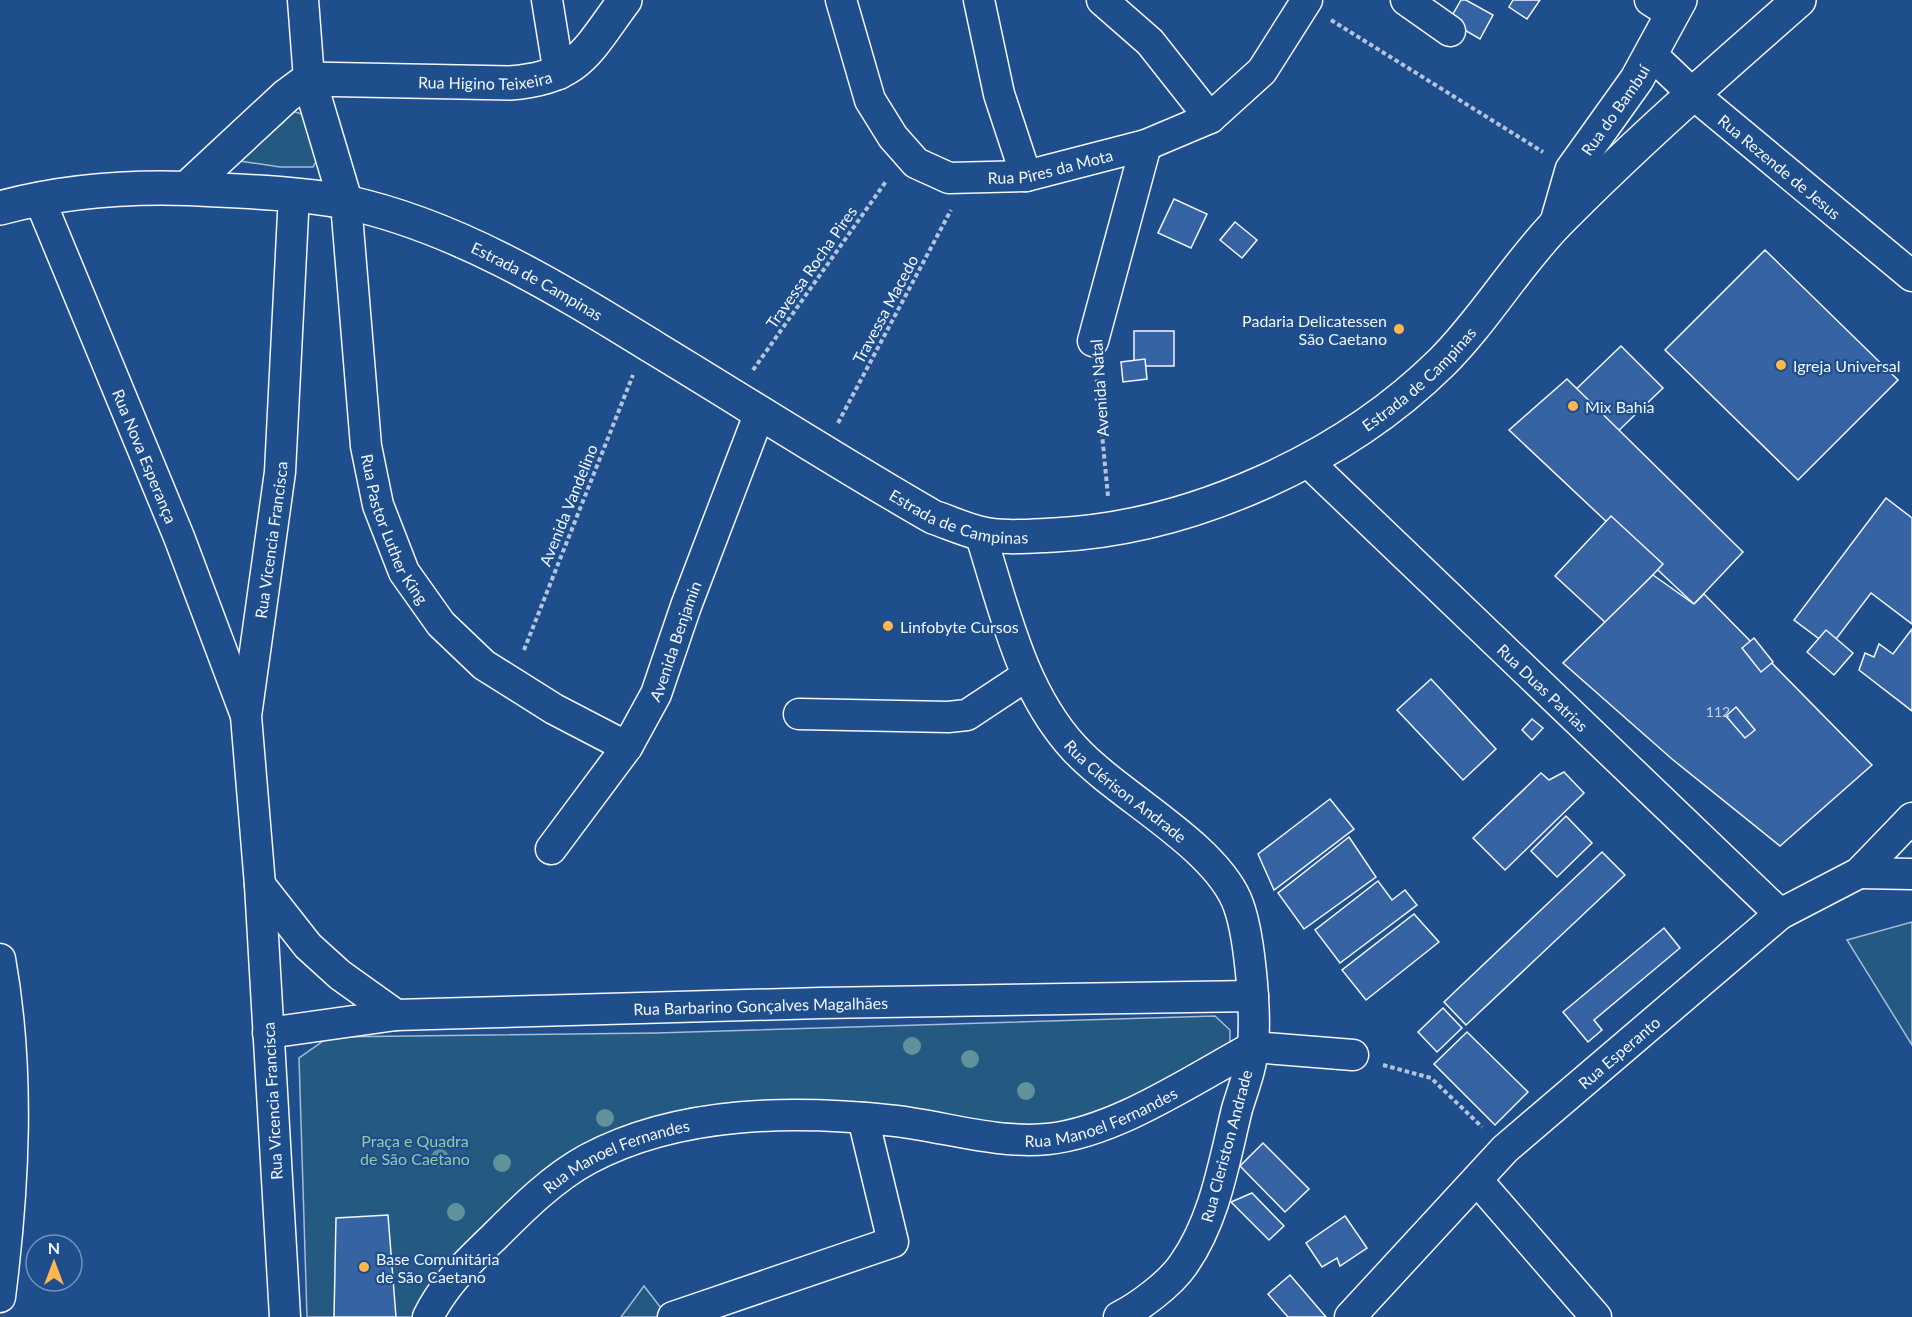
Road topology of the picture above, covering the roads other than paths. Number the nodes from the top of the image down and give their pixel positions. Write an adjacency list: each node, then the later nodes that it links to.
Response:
1 (303, 0): 14 (street)
2 (547, 0): 13 (street)
3 (625, 0): 13 (main road, Rua Higino Teixeira)
4 (841, 0): 18 (street, Rua Pires da Mota)
5 (980, 0): 18 (street)
6 (1102, 0): 16 (street)
7 (1406, 0): 11 (street)
8 (1799, 0): 15 (main road, Estrada de Campinas)
9 (1305, 2): 16 (street, Rua Pires da Mota)
10 (1668, 5): 12 (main road, Rua do Bambuí)
11 (1450, 31)
12 (1651, 54): 15 (street, Rua Rezende de Jesus); 24 (main road, Rua do Bambuí)
13 (559, 74): 14 (main road, Rua Higino Teixeira)
14 (309, 79): 19 (main road); 22 (main road)
15 (1693, 94): 24 (main road, Estrada de Campinas); 25 (street, Rua Rezende de Jesus)
16 (1210, 118): 17 (street, Rua Pires da Mota)
17 (1146, 145): 18 (street, Rua Pires da Mota); 26 (street, Avenida Natal)
18 (1026, 176)
19 (187, 188): 20 (main road, Estrada de Campinas); 21 (main road, Estrada de Campinas)
20 (294, 194): 22 (main road, Estrada de Campinas); 32 (street, Rua Vicencia Francisca)
21 (39, 198): 23 (main road, Estrada de Campinas); 32 (street, Rua Nova Esperança)
22 (346, 203): 27 (main road, Estrada de Campinas); 33 (street, Rua Pastor Luther King)
23 (0, 208)
24 (1556, 224): 28 (main road, Estrada de Campinas)
25 (1912, 276)
26 (1093, 341)
27 (747, 404): 29 (main road, Estrada de Campinas); 33 (street, Avenida Benjamin)
28 (1306, 460): 29 (main road, Estrada de Campinas); 39 (street, Rua Duas Patrias)
29 (980, 533): 30 (street, Rua Clérison Andrade)
30 (1026, 676): 31 (street); 41 (street, Rua Clérison Andrade)
31 (799, 714)
32 (246, 716): 38 (street, Rua Vicencia Francisca)
33 (627, 747): 35 (street, Avenida Benjamin)
34 (1912, 818): 36 (street, Rua Esperanto)
35 (551, 849)
36 (1859, 873): 37 (street); 39 (street, Rua Esperanto)
37 (1912, 874)
38 (260, 885): 42 (street); 43 (street, Rua Vicencia Francisca)
39 (1780, 914): 47 (street, Rua Esperanto)
40 (0, 959): 48 (street)
41 (1253, 996): 42 (street, Rua Barbarino Gonçalves Magalhães); 44 (street, Rua Clérison Andrade)
42 (396, 1015): 43 (street, Rua Barbarino Gonçalves Magalhães)
43 (268, 1033): 49 (street, Rua Vicencia Francisca)
44 (1253, 1047): 45 (street); 46 (street, Rua Manoel Fernandes); 52 (street, Rua Cleriston Andrade)
45 (1353, 1056)
46 (863, 1118): 50 (street, Rua Manoel Fernandes); 51 (street)
47 (1477, 1180): 53 (street, Rua Esperanto); 54 (street)
48 (0, 1297)
49 (285, 1317)
50 (428, 1317)
51 (673, 1317)
52 (1119, 1317)
53 (1350, 1317)
54 (1596, 1317)

